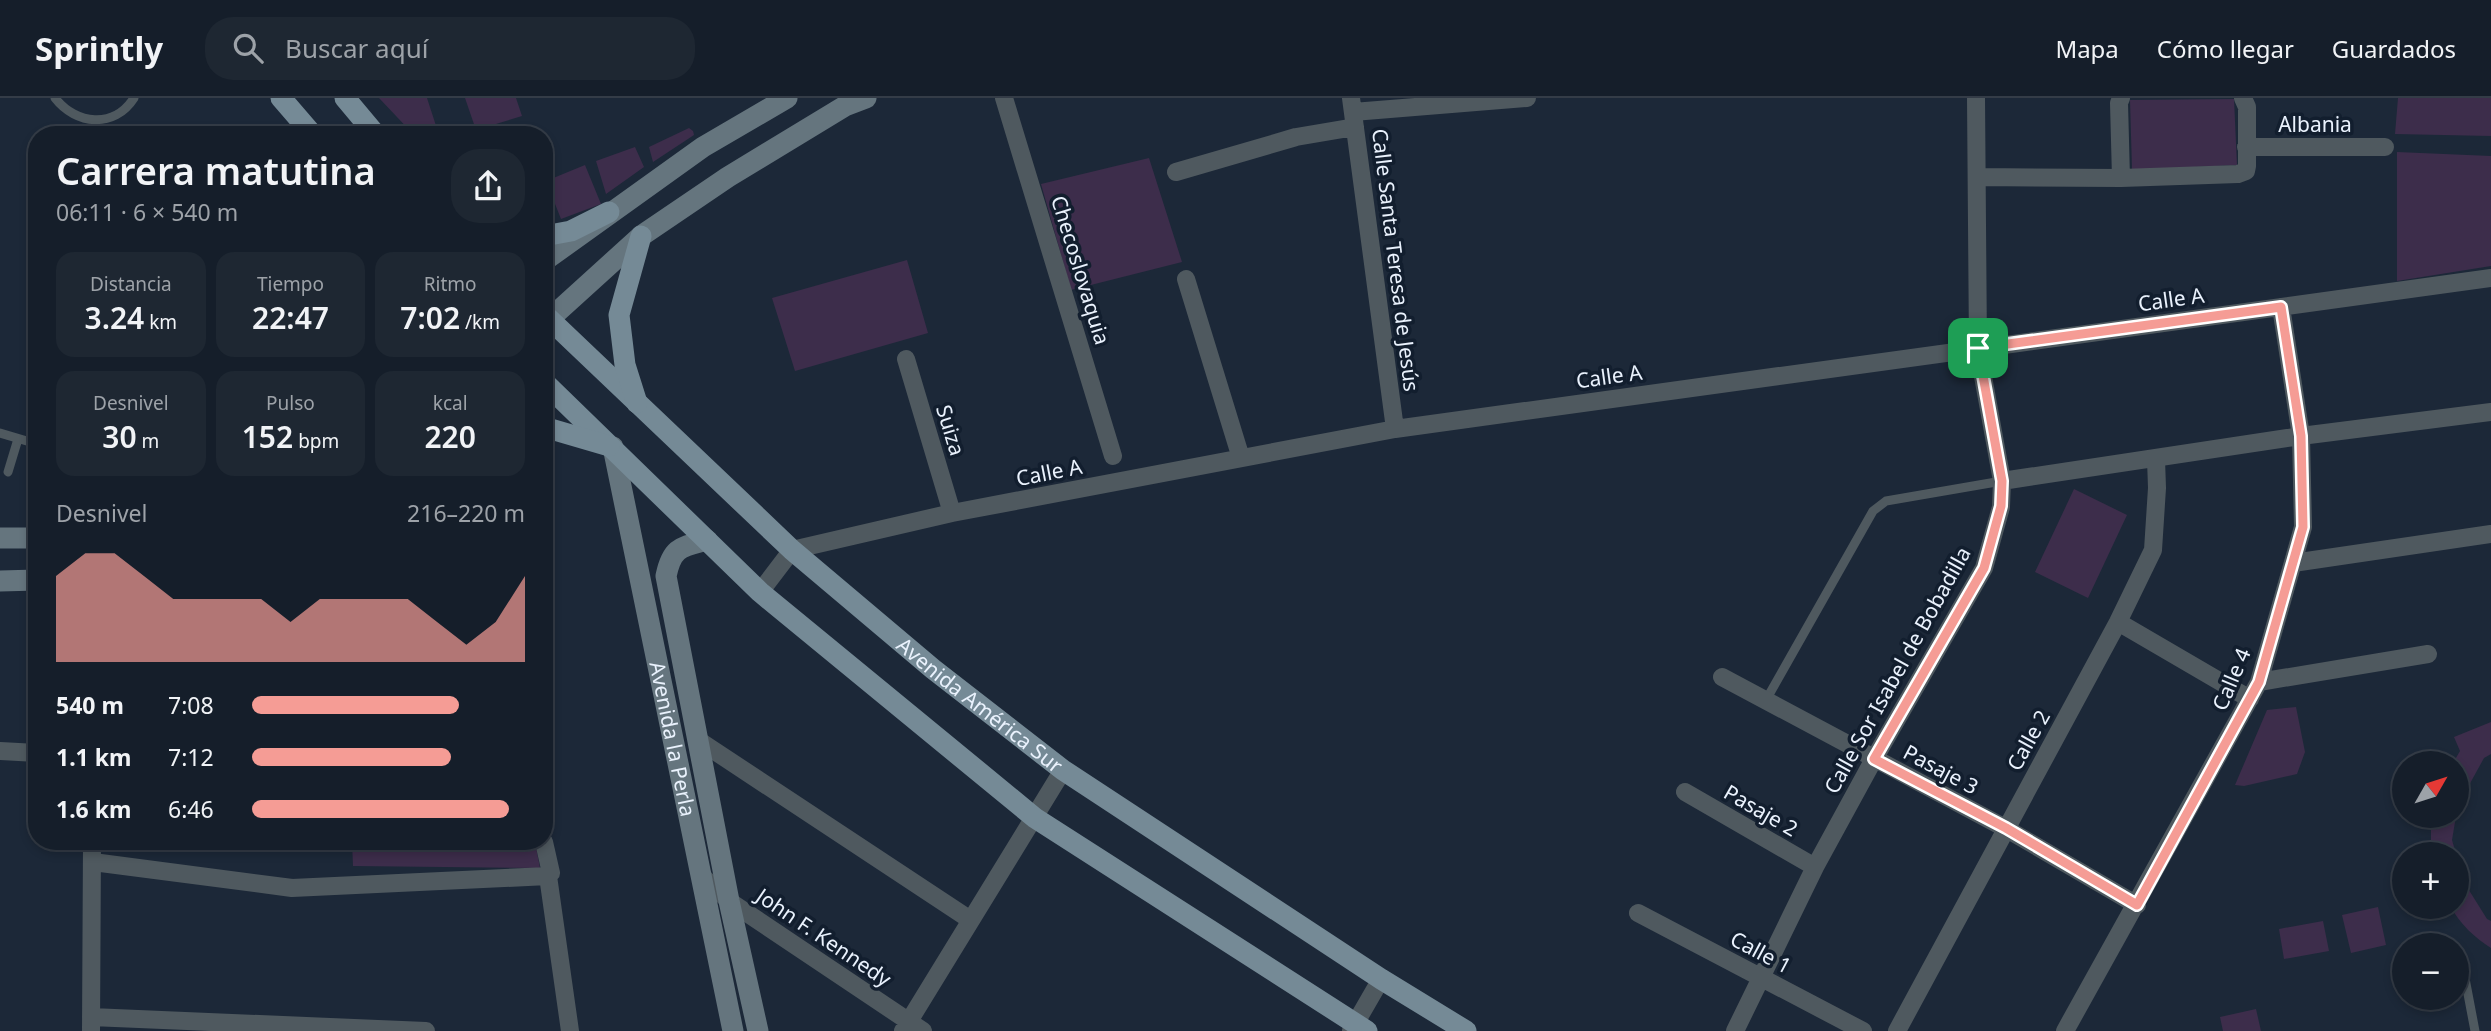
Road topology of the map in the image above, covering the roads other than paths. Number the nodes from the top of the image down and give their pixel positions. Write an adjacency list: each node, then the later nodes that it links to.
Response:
1 (55, 98): 2 (lane)
2 (134, 98)
3 (281, 98): 13 (main road)
4 (345, 98): 14 (main road)
5 (787, 98): 20 (street)
6 (866, 98): 22 (street)
7 (1004, 98): 41 (street, Checoslovaquia)
8 (1527, 98): 12 (street)
9 (1976, 98): 18 (street, Calle Sor Isabel de Bobadilla)
10 (2121, 98): 19 (street)
11 (2243, 98): 15 (street)
12 (1353, 113): 17 (street); 34 (street, Calle Santa Teresa de Jesús)
13 (305, 126)
14 (368, 126)
15 (2246, 147): 16 (street, Albania); 19 (street)
16 (2385, 147)
17 (1176, 172)
18 (1977, 177): 19 (street); 29 (street, Calle Sor Isabel de Bobadilla)
19 (2121, 178)
20 (609, 212): 21 (main road); 23 (street)
21 (553, 234)
22 (641, 236): 27 (street); 32 (main road)
23 (553, 254)
24 (2491, 278): 26 (street, Calle A)
25 (1186, 279): 42 (street)
26 (2281, 307): 29 (street, Calle A); 37 (street, Calle 4)
27 (553, 313)
28 (553, 326): 32 (main road, Avenida América Sur)
29 (1978, 348): 34 (street, Calle A); 45 (street, Calle Sor Isabel de Bobadilla)
30 (906, 359): 46 (street, Suiza)
31 (553, 390): 40 (main road)
32 (638, 405): 51 (main road, Avenida América Sur)
33 (2491, 412): 37 (street)
34 (1395, 429): 42 (street, Calle A)
35 (553, 430): 40 (main road)
36 (0, 433): 38 (lane)
37 (2301, 436): 43 (street); 52 (street, Calle 4)
38 (18, 439): 39 (lane); 44 (lane)
39 (28, 442)
40 (613, 447): 50 (main road); 75 (street, Avenida la Perla)
41 (1113, 456)
42 (1241, 458): 46 (street, Calle A)
43 (2156, 458): 45 (street); 56 (street, Calle 2)
44 (8, 472)
45 (2002, 481): 61 (lane); 65 (street, Calle Sor Isabel de Bobadilla)
46 (952, 513): 51 (street, Calle A)
47 (2491, 534): 52 (street)
48 (0, 538): 49 (street)
49 (28, 538)
50 (707, 540): 55 (main road); 62 (street, Avenida la Perla)
51 (792, 550): 55 (street); 66 (main road, Avenida América Sur)
52 (2293, 563): 59 (street, Calle 4)
53 (28, 580): 54 (street)
54 (0, 581)
55 (760, 592): 68 (main road)
56 (2118, 622): 60 (street); 69 (street, Calle 2)
57 (2428, 654): 59 (street)
58 (1722, 677): 61 (street, Pasaje 3)
59 (2259, 682): 60 (street, Calle 4)
60 (2250, 699): 77 (street, Calle 4)
61 (1766, 700): 65 (street, Pasaje 3)
62 (698, 740): 76 (street, Avenida la Perla); 79 (street)
63 (0, 751): 64 (street)
64 (28, 752)
65 (1874, 759): 69 (street, Pasaje 3); 73 (street, Calle Sor Isabel de Bobadilla)
66 (1063, 770): 68 (street); 81 (main road, Avenida América Sur)
67 (1685, 792): 73 (street, Pasaje 2)
68 (1035, 818): 79 (street); 85 (main road)
69 (2006, 828): 77 (street, Pasaje 3); 93 (street, Calle 2)
70 (92, 850): 72 (street)
71 (546, 850): 74 (street)
72 (93, 862): 74 (street); 83 (street)
73 (1815, 867): 80 (street, Calle Sor Isabel de Bobadilla)
74 (548, 876): 87 (street)
75 (703, 877): 76 (street, John F. Kennedy); 88 (street, Avenida la Perla)
76 (729, 901): 84 (street, John F. Kennedy); 89 (street, Avenida la Perla)
77 (2137, 905): 94 (street, Calle 4)
78 (1638, 913): 80 (street, Calle 1)
79 (969, 919): 84 (street)
80 (1761, 978): 91 (street, Calle Sor Isabel de Bobadilla); 92 (street, Calle 1)
81 (1381, 979): 85 (street); 90 (main road, Avenida América Sur)
82 (2469, 999): 95 (lane)
83 (91, 1024): 86 (street)
84 (911, 1028)
85 (1358, 1028)
86 (426, 1031)
87 (570, 1031)
88 (733, 1031)
89 (758, 1031)
90 (1466, 1031)
91 (1735, 1031)
92 (1863, 1031)
93 (1897, 1031)
94 (2065, 1031)
95 (2475, 1031)

